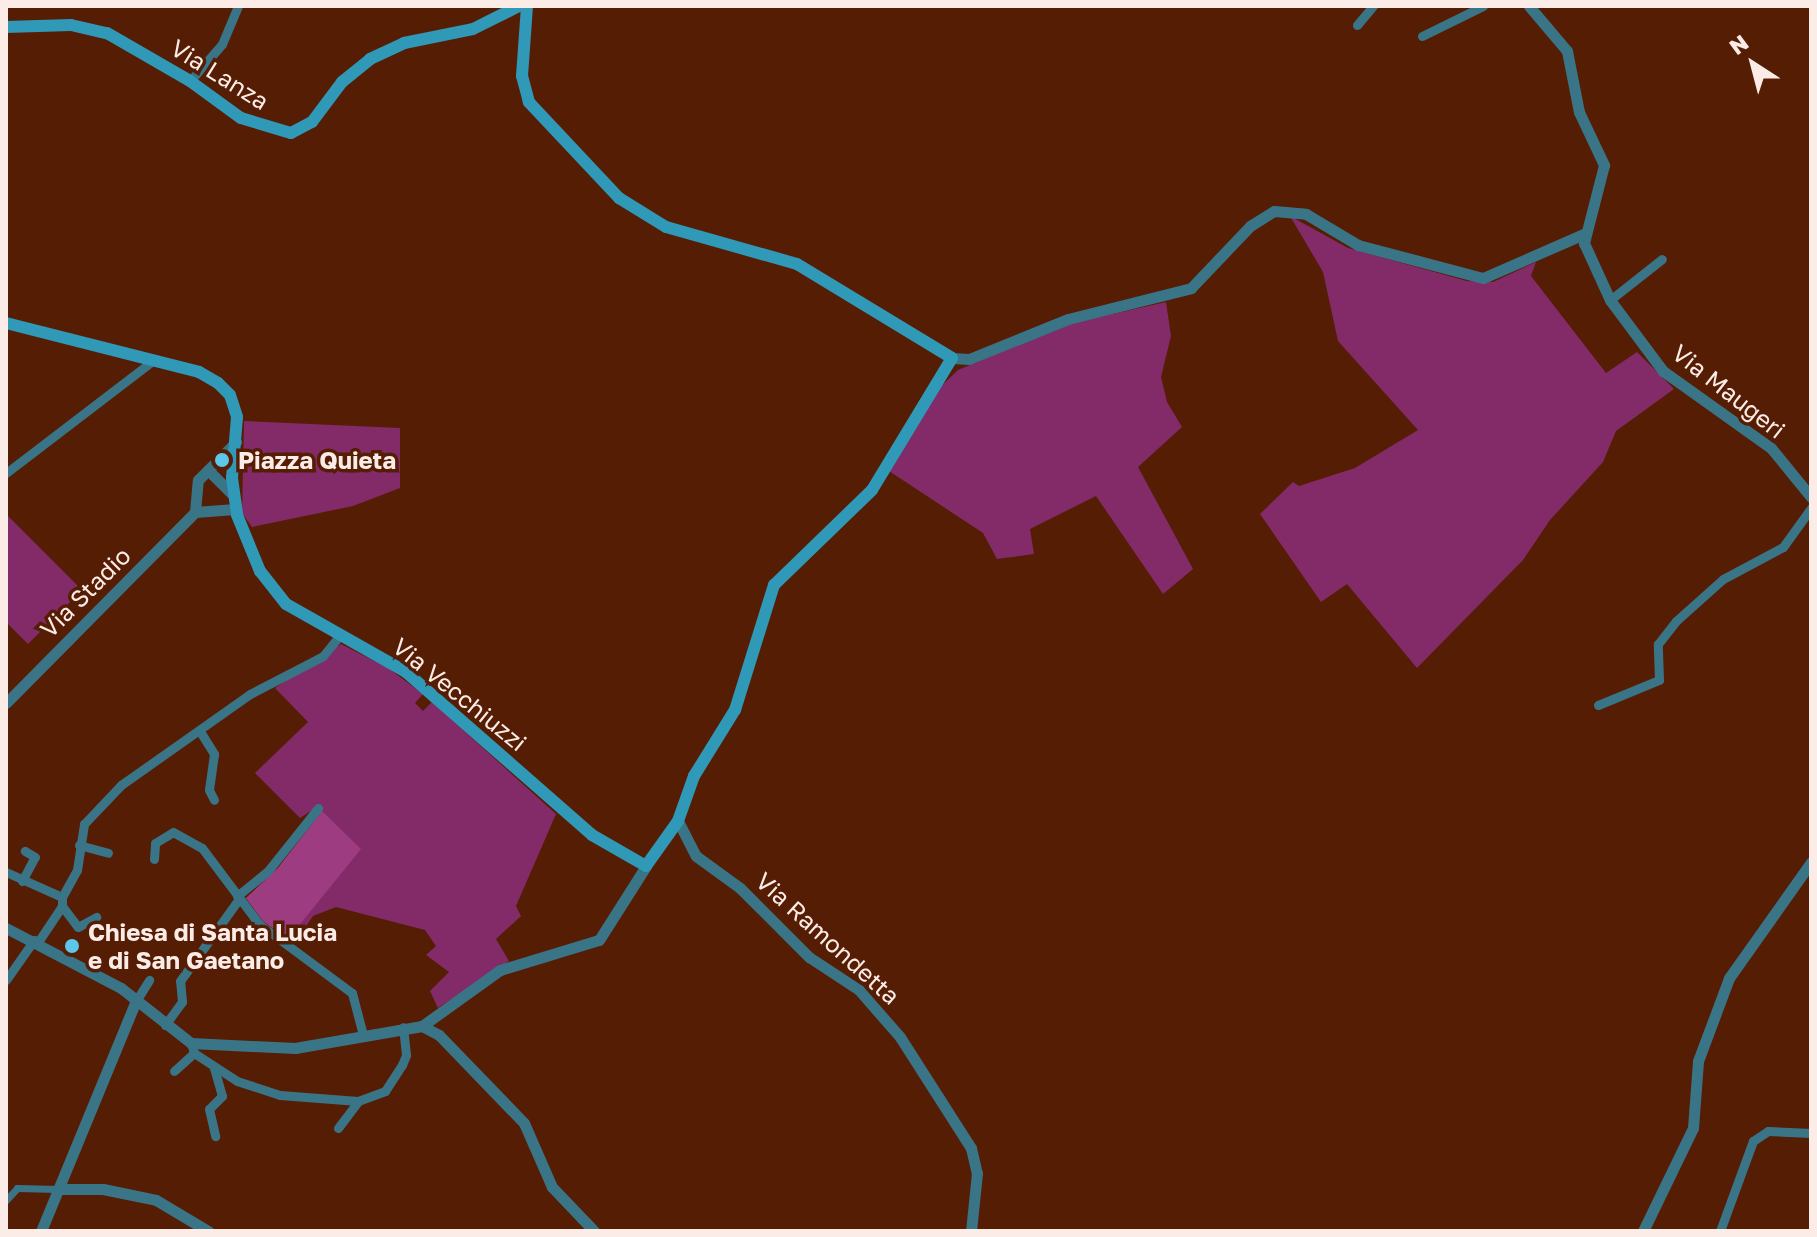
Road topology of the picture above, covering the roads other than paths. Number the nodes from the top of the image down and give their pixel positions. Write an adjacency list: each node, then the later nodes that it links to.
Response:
1 (238, 6): 10 (street)
2 (519, 6): 10 (main road, Via Lanza)
3 (527, 6): 15 (main road)
4 (1373, 6): 7 (street)
5 (1483, 6): 9 (street)
6 (1529, 6): 11 (street)
7 (1357, 25)
8 (6, 27): 10 (main road, Via Lanza)
9 (1422, 36)
10 (190, 81)
11 (1586, 233): 13 (street, Via Maugeri); 15 (street)
12 (1662, 259): 13 (street)
13 (1610, 300): 20 (street, Via Maugeri)
14 (6, 323): 16 (main road)
15 (952, 358): 30 (main road)
16 (154, 360): 17 (main road); 19 (street)
17 (237, 441): 18 (street); 21 (main road)
18 (208, 470): 21 (street); 23 (street)
19 (6, 473)
20 (1811, 497)
21 (235, 502): 23 (street); 24 (main road, Via Vecchiuzzi)
22 (1811, 508): 26 (street)
23 (195, 512): 25 (street, Via Stadio)
24 (339, 636): 27 (street); 36 (main road, Via Vecchiuzzi)
25 (6, 703)
26 (1598, 705)
27 (201, 733): 28 (street); 31 (street)
28 (214, 800)
29 (318, 808): 39 (street)
30 (678, 821): 36 (main road); 63 (street, Via Ramondetta)
31 (79, 845): 33 (street); 40 (street)
32 (25, 851): 38 (street)
33 (108, 853)
34 (154, 859): 39 (street)
35 (1811, 862): 64 (street)
36 (646, 866): 48 (street)
37 (6, 872): 38 (street)
38 (22, 881): 40 (street)
39 (238, 898): 47 (street); 50 (street)
40 (62, 901): 41 (street); 43 (street)
41 (96, 917)
42 (6, 928): 43 (street)
43 (36, 941): 44 (street); 46 (street)
44 (6, 978)
45 (149, 980): 46 (street)
46 (136, 1001): 47 (street); 58 (street)
47 (165, 1025): 51 (street)
48 (422, 1026): 49 (street); 62 (street)
49 (403, 1027): 50 (street); 54 (street)
50 (363, 1035): 51 (street)
51 (193, 1048): 52 (street); 53 (street)
52 (214, 1068): 54 (street); 57 (street)
53 (174, 1071)
54 (358, 1101): 55 (street)
55 (338, 1128)
56 (1811, 1133): 65 (street)
57 (215, 1136)
58 (58, 1189): 59 (street); 60 (street); 61 (street)
59 (6, 1200)
60 (41, 1231)
61 (208, 1231)
62 (594, 1231)
63 (971, 1231)
64 (1643, 1231)
65 (1720, 1231)

